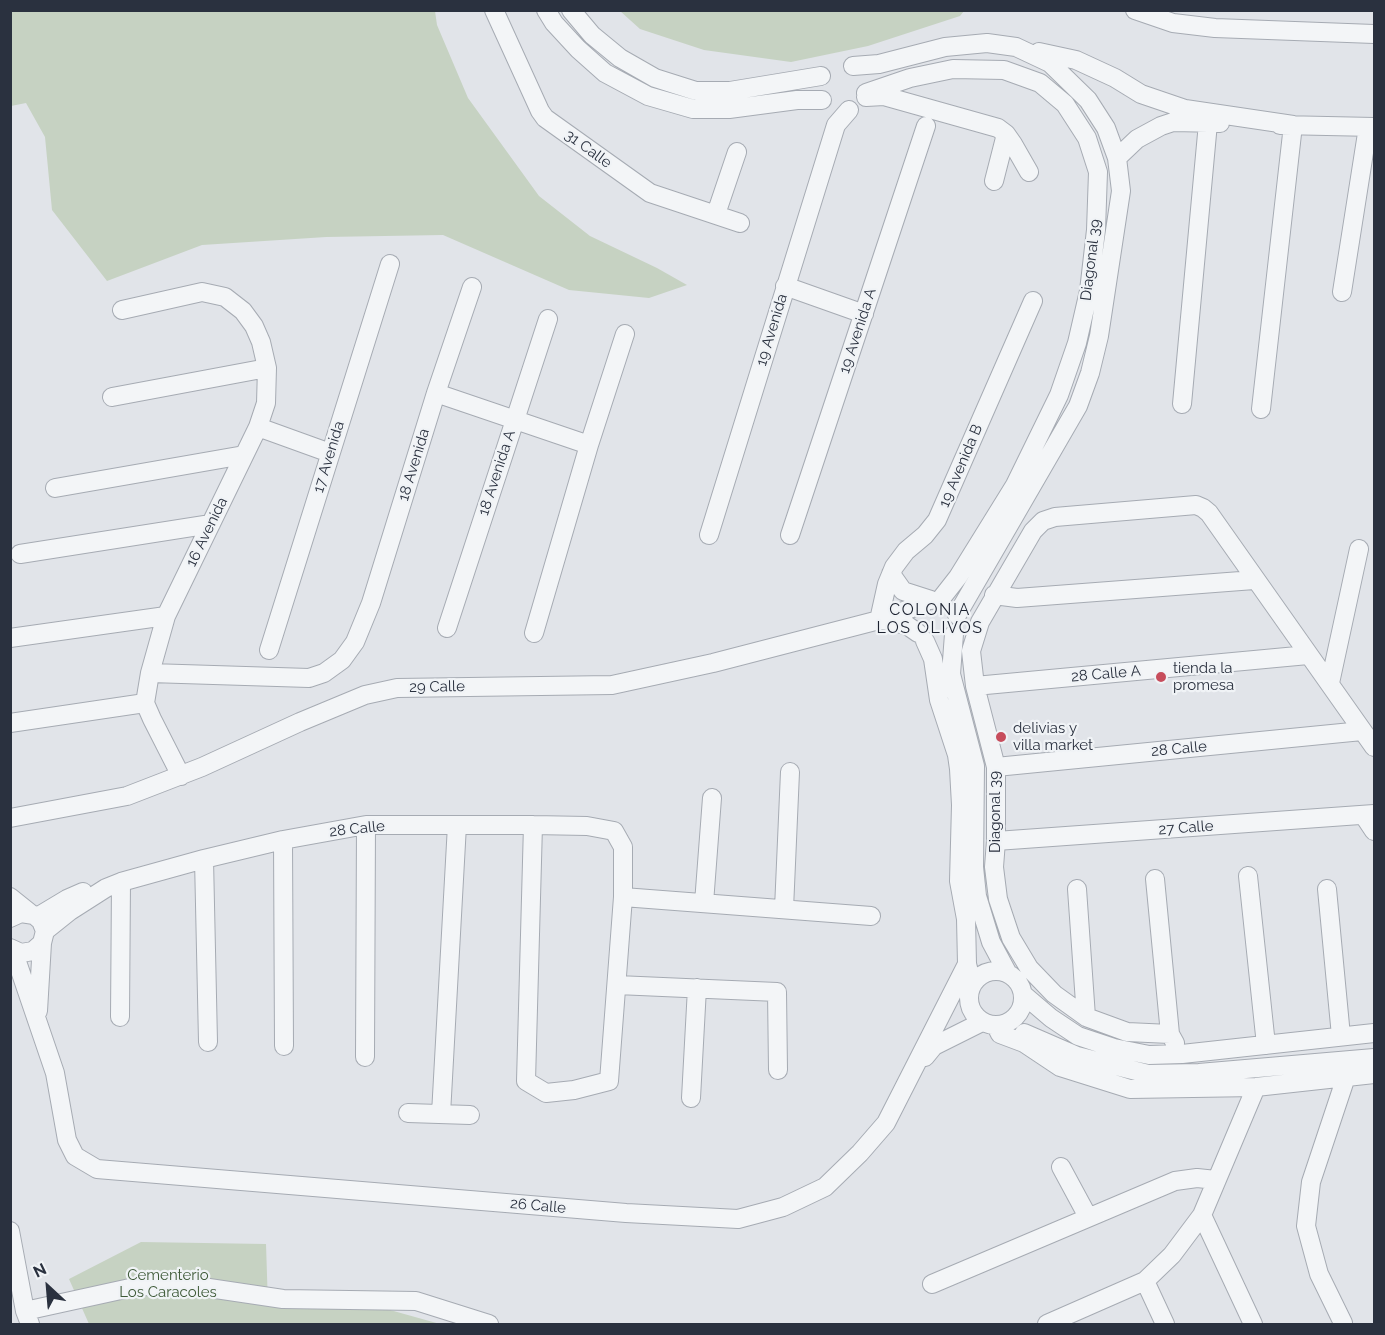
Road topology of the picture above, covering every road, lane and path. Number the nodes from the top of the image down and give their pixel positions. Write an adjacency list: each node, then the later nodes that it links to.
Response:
1 (494, 10): 21 (street, 31 Calle)
2 (546, 10): 11 (street)
3 (572, 10): 9 (street)
4 (1135, 10): 5 (street)
5 (1216, 19): 6 (street)
6 (1374, 34)
7 (1016, 47): 8 (street); 13 (street); 18 (street, Diagonal 39)
8 (853, 66): 9 (street); 10 (street)
9 (820, 76): 11 (street)
10 (865, 95): 11 (street); 16 (street); 51 (street, Diagonal 39)
11 (834, 111): 24 (street, 19 Avenida)
12 (1208, 123): 13 (street); 18 (street); 35 (street)
13 (1293, 125): 15 (street); 36 (street)
14 (926, 126): 29 (street, 19 Avenida A)
15 (1371, 127): 26 (street)
16 (1006, 134): 19 (street); 20 (street)
17 (737, 152): 21 (street)
18 (1117, 158): 52 (street, Diagonal 39)
19 (1029, 172)
20 (994, 181)
21 (716, 214): 22 (street, 31 Calle)
22 (740, 223)
23 (390, 264): 40 (street, 17 Avenida)
24 (785, 286): 29 (street); 44 (street, 19 Avenida)
25 (472, 287): 33 (street, 18 Avenida)
26 (1342, 292)
27 (1033, 301): 48 (street, 19 Avenida B)
28 (122, 310): 32 (street, 16 Avenida)
29 (864, 315): 45 (street, 19 Avenida A)
30 (548, 319): 37 (street, 18 Avenida A)
31 (626, 334): 39 (street)
32 (267, 368): 34 (street); 38 (street, 16 Avenida)
33 (436, 393): 37 (street); 62 (street, 18 Avenida)
34 (112, 397)
35 (1182, 404)
36 (1261, 410)
37 (514, 420): 39 (street); 55 (street, 18 Avenida A)
38 (258, 427): 40 (street); 41 (street, 16 Avenida)
39 (589, 445): 56 (street)
40 (330, 453): 60 (street, 17 Avenida)
41 (244, 455): 42 (street); 43 (street, 16 Avenida)
42 (55, 488)
43 (211, 524): 47 (street); 53 (street, 16 Avenida)
44 (709, 535)
45 (790, 535)
46 (1359, 549): 63 (street)
47 (20, 554)
48 (891, 574): 51 (street); 54 (street, 19 Avenida B)
49 (1254, 580): 50 (street); 50 (street, Diagonal 39); 61 (street)
50 (994, 596): 64 (street, Diagonal 39)
51 (931, 601): 52 (street); 54 (street, 29 Calle); 58 (street)
52 (957, 615): 57 (street)
53 (166, 616): 59 (street); 62 (street, 16 Avenida)
54 (879, 620): 58 (street, 29 Calle); 71 (street, 29 Calle)
55 (447, 628)
56 (534, 633)
57 (954, 634): 58 (street); 96 (street, Diagonal 39)
58 (921, 637): 95 (street)
59 (10, 638)
60 (269, 650)
61 (1308, 655): 63 (street); 64 (street, 28 Calle A)
62 (150, 672): 65 (street, 16 Avenida)
63 (1330, 683): 67 (street)
64 (975, 686): 69 (street, Diagonal 39)
65 (145, 703): 66 (street); 71 (street)
66 (10, 723)
67 (1362, 731): 68 (street); 69 (street, 28 Calle)
68 (1374, 747)
69 (996, 766): 80 (street, Diagonal 39)
70 (790, 772): 90 (street)
71 (181, 776): 74 (street, 29 Calle)
72 (712, 798): 89 (street)
73 (1369, 815): 78 (street); 80 (street, 27 Calle)
74 (10, 818)
75 (366, 825): 76 (street, 28 Calle); 79 (street, 28 Calle); 113 (street)
76 (457, 825): 77 (street, 28 Calle); 122 (street)
77 (533, 825): 88 (street, 28 Calle); 97 (street)
78 (1374, 831)
79 (283, 840): 81 (street, 28 Calle); 111 (street)
80 (996, 841): 103 (street, Diagonal 39)
81 (204, 859): 84 (street, 28 Calle); 109 (street)
82 (1248, 876): 110 (street)
83 (1155, 879): 106 (street)
84 (113, 885): 93 (street, 28 Calle); 102 (street)
85 (1077, 889): 103 (street)
86 (1327, 889): 108 (street)
87 (10, 897): 93 (street)
88 (623, 897): 89 (street); 97 (street)
89 (704, 903): 90 (street)
90 (784, 909): 91 (street)
91 (871, 916)
92 (10, 918): 93 (street)
93 (38, 926): 94 (street); 104 (street)
94 (12, 949): 104 (street)
95 (967, 964): 99 (street); 101 (street, 26 Calle)
96 (1007, 972): 99 (street); 100 (street)
97 (617, 985): 98 (street)
98 (697, 988): 115 (street); 120 (street)
99 (970, 989): 101 (street, 26 Calle); 105 (street)
100 (1024, 995): 105 (street); 112 (street)
101 (943, 1013): 116 (street, 26 Calle)
102 (120, 1017)
103 (1086, 1017): 106 (street, Diagonal 39)
104 (37, 1019): 116 (street, 26 Calle)
105 (994, 1024): 114 (street); 116 (street, 26 Calle); 119 (street)
106 (1170, 1034): 112 (street)
107 (1374, 1034): 108 (street)
108 (1341, 1036): 110 (street)
109 (208, 1041)
110 (1266, 1045): 112 (street)
111 (284, 1046)
112 (1182, 1054)
113 (365, 1057)
114 (1374, 1058)
115 (778, 1070)
116 (915, 1070)
117 (1374, 1074): 118 (street)
118 (1346, 1077): 119 (street); 134 (street)
119 (1256, 1087): 125 (street)
120 (691, 1098)
121 (408, 1113): 122 (street)
122 (441, 1114): 123 (street)
123 (470, 1115)
124 (1061, 1167): 127 (street)
125 (1216, 1180): 126 (street); 127 (street)
126 (1202, 1215): 129 (street); 138 (street)
127 (1088, 1217): 131 (street)
128 (10, 1231): 130 (street)
129 (1145, 1281): 133 (street); 137 (street)
130 (15, 1282): 132 (street)
131 (932, 1284)
132 (28, 1318): 135 (street)
133 (1075, 1319): 136 (street)
134 (1343, 1323)
135 (489, 1324)
136 (1047, 1324)
137 (1165, 1324)
138 (1253, 1324)

